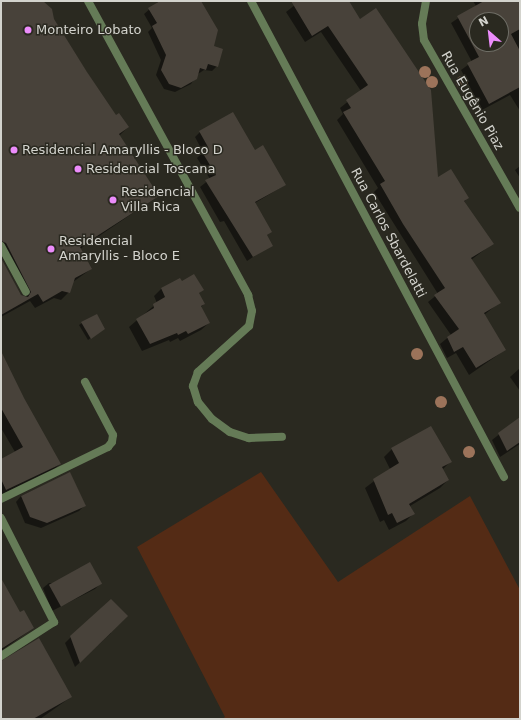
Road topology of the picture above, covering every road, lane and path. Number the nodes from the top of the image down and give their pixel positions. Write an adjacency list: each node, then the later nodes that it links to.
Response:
1 (88, 1): 8 (street)
2 (251, 1): 9 (street, Rua Carlos Sbardelatti)
3 (426, 1): 4 (street, Rua Eugênio Piaz)
4 (520, 208)
5 (1, 246): 6 (street)
6 (26, 292)
7 (84, 382): 10 (street)
8 (282, 437)
9 (504, 477)
10 (1, 499)
11 (1, 518): 12 (street)
12 (1, 656)

